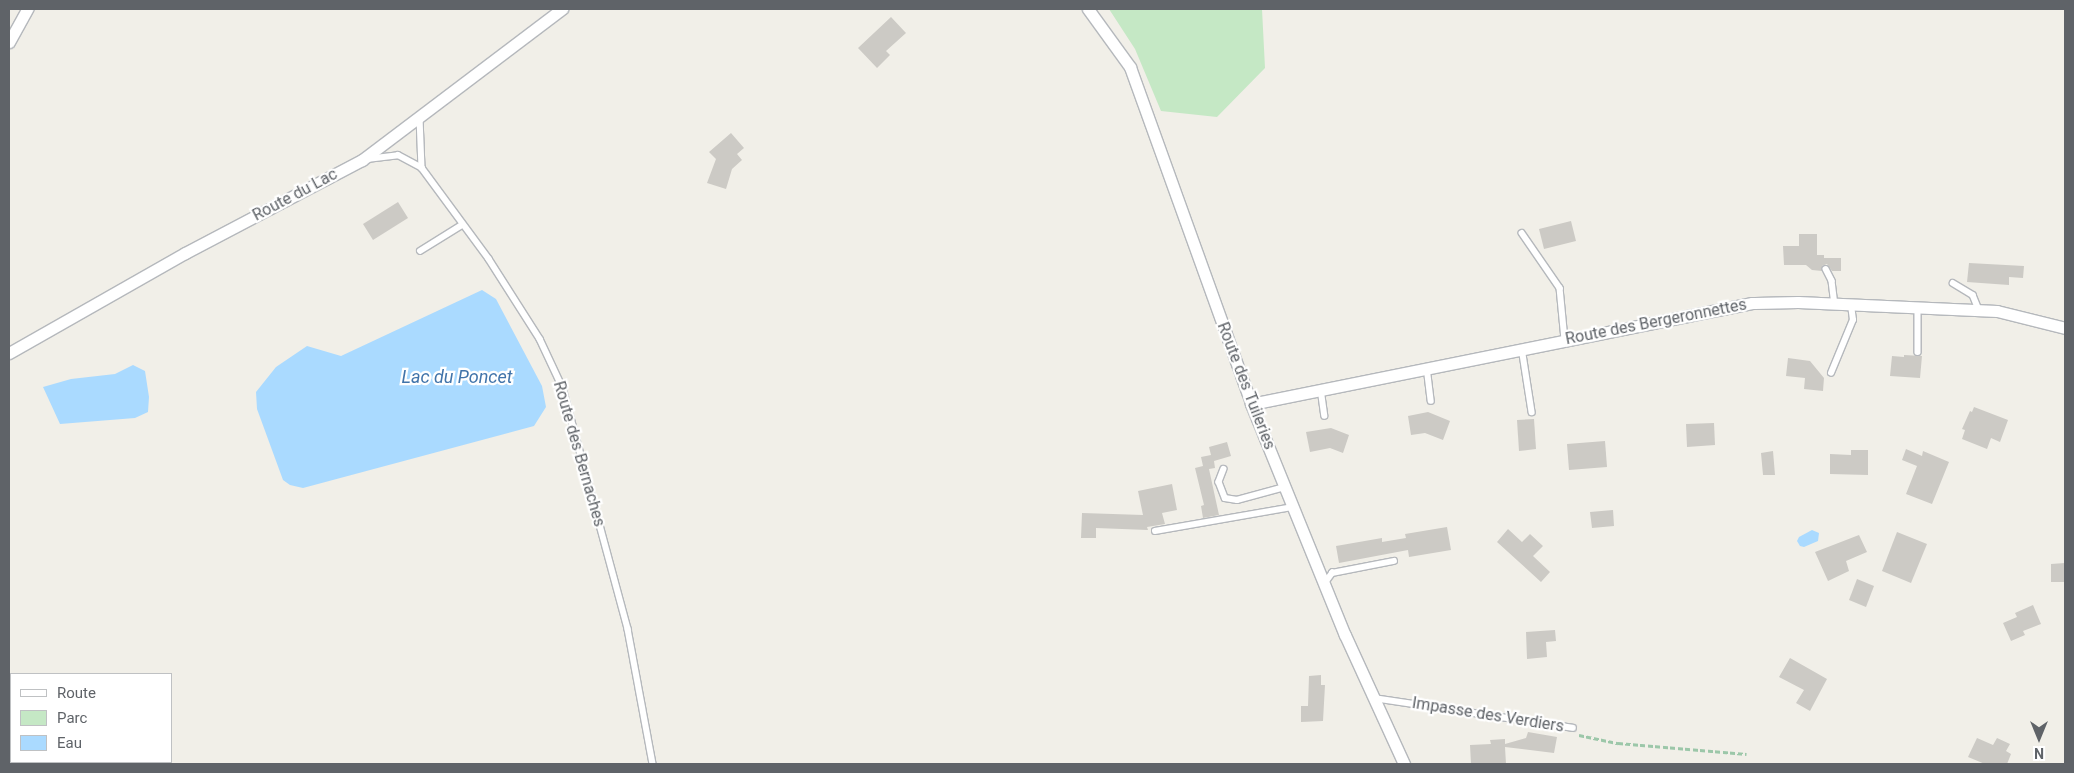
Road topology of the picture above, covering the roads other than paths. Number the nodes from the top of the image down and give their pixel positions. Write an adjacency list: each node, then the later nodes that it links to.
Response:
1 (27, 9): 4 (street)
2 (562, 9): 5 (street, Route du Lac)
3 (1088, 9): 26 (street, Route des Tuileries)
4 (9, 42)
5 (420, 118): 6 (street, Route du Lac); 7 (lane)
6 (362, 160): 7 (lane); 21 (street, Route du Lac)
7 (422, 168): 8 (lane, Route des Bernaches)
8 (462, 225): 10 (lane); 37 (lane, Route des Bernaches)
9 (1522, 233): 18 (lane)
10 (420, 251)
11 (1826, 269): 13 (lane)
12 (1953, 282): 16 (lane)
13 (1835, 304): 14 (street, Route des Bergeronnettes); 18 (street, Route des Bergeronnettes)
14 (1851, 305): 15 (street, Route des Bergeronnettes); 23 (lane)
15 (1918, 307): 16 (street, Route des Bergeronnettes); 20 (lane)
16 (1979, 310): 17 (street, Route des Bergeronnettes)
17 (2065, 328)
18 (1565, 340): 19 (street, Route des Bergeronnettes)
19 (1522, 348): 22 (street, Route des Bergeronnettes); 27 (lane)
20 (1918, 352)
21 (9, 353)
22 (1427, 367): 24 (street, Route des Bergeronnettes); 25 (lane)
23 (1831, 373)
24 (1321, 389): 26 (street, Route des Bergeronnettes); 28 (lane)
25 (1431, 401)
26 (1251, 404): 30 (street, Route des Tuileries)
27 (1532, 412)
28 (1325, 416)
29 (1224, 468): 30 (lane)
30 (1285, 487): 31 (street, Route des Tuileries)
31 (1293, 507): 32 (lane); 34 (street, Route des Tuileries)
32 (1155, 531)
33 (1394, 561): 34 (lane)
34 (1324, 584): 35 (street, Route des Tuileries)
35 (1374, 698): 36 (lane, Impasse des Verdiers); 38 (street, Route des Tuileries)
36 (1573, 728)
37 (653, 764)
38 (1404, 764)

